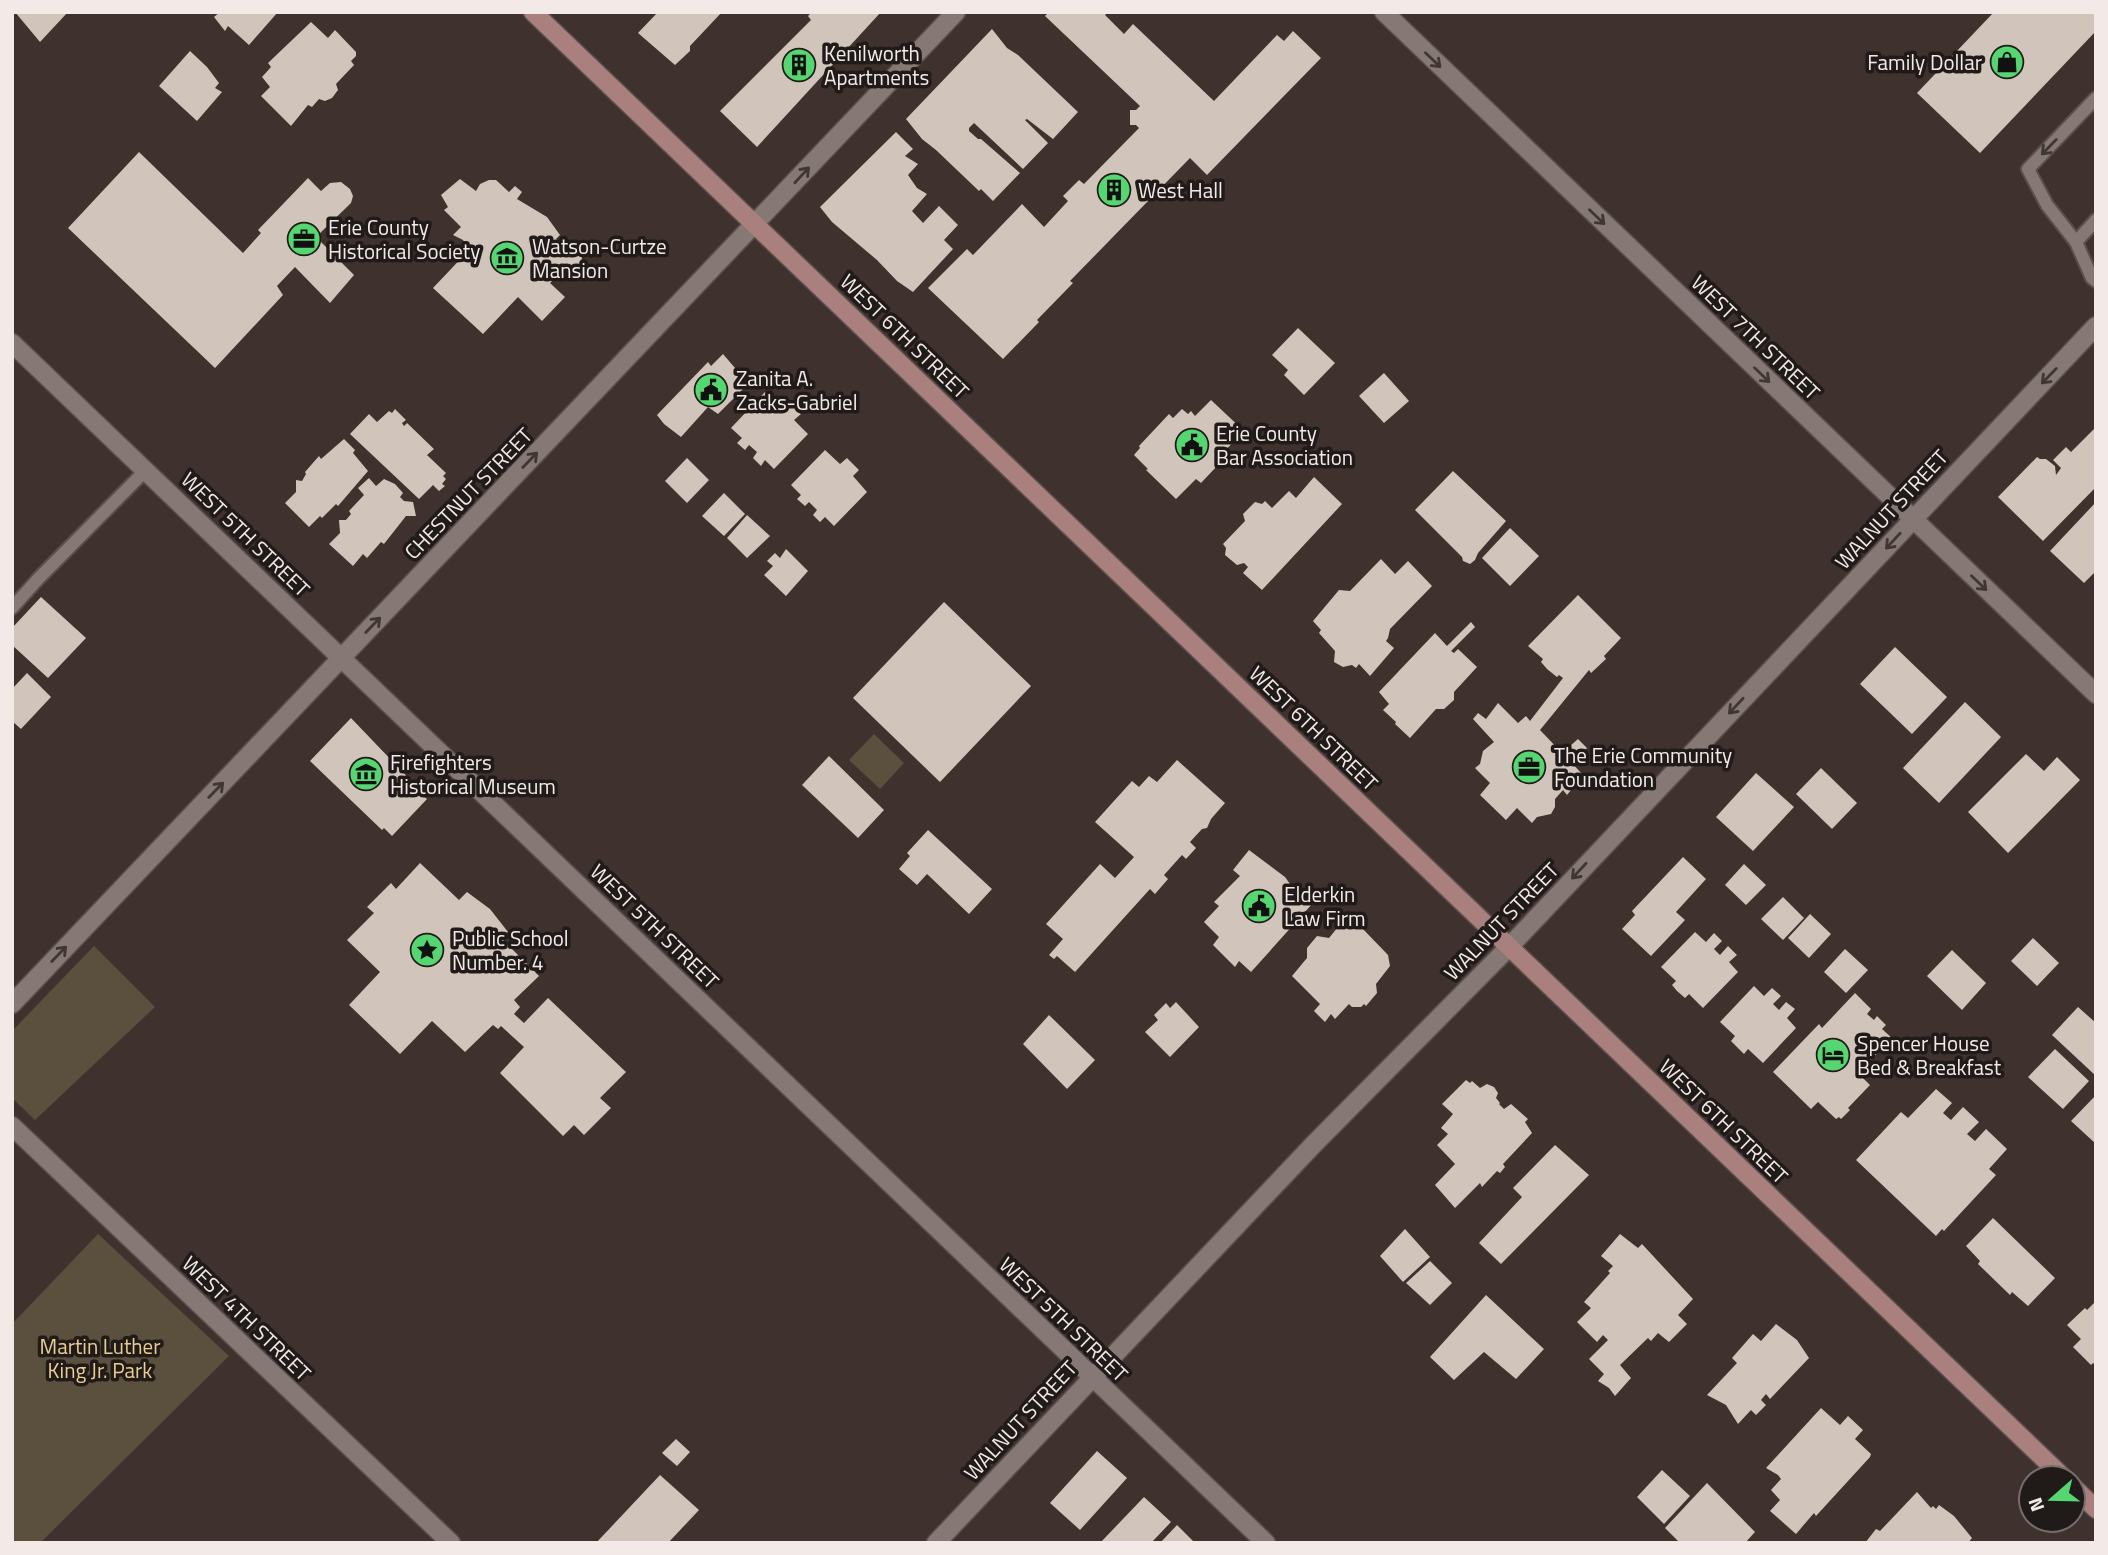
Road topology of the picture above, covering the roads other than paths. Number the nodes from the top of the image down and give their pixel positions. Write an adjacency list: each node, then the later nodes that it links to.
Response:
1 (533, 12): 6 (main road, WEST 6TH STREET)
2 (956, 12): 6 (street, CHESTNUT STREET, one-way to 2)
3 (1384, 12): 12 (street, WEST 7TH STREET, one-way to 12)
4 (2096, 98): 7 (lane, one-way to 7)
5 (2096, 220): 7 (lane)
6 (755, 225): 14 (street, CHESTNUT STREET, one-way to 6); 16 (main road, WEST 6TH STREET)
7 (2076, 242): 8 (lane)
8 (2096, 281)
9 (2096, 326): 12 (street, WALNUT STREET, one-way to 12)
10 (12, 343): 11 (street, WEST 5TH STREET)
11 (146, 470): 13 (lane); 14 (street, WEST 5TH STREET)
12 (1913, 520): 15 (street, WEST 7TH STREET, one-way to 15); 16 (street, WALNUT STREET, one-way to 16)
13 (12, 608)
14 (342, 658): 17 (street, CHESTNUT STREET, one-way to 14); 19 (street, WEST 5TH STREET)
15 (2096, 694)
16 (1509, 947): 19 (street, WALNUT STREET); 20 (main road, WEST 6TH STREET)
17 (12, 1004)
18 (12, 1126): 21 (street, WEST 4TH STREET)
19 (1092, 1377): 22 (street, WALNUT STREET); 23 (street, WEST 5TH STREET)
20 (2049, 1464)
21 (451, 1543)
22 (936, 1543)
23 (1266, 1543)

